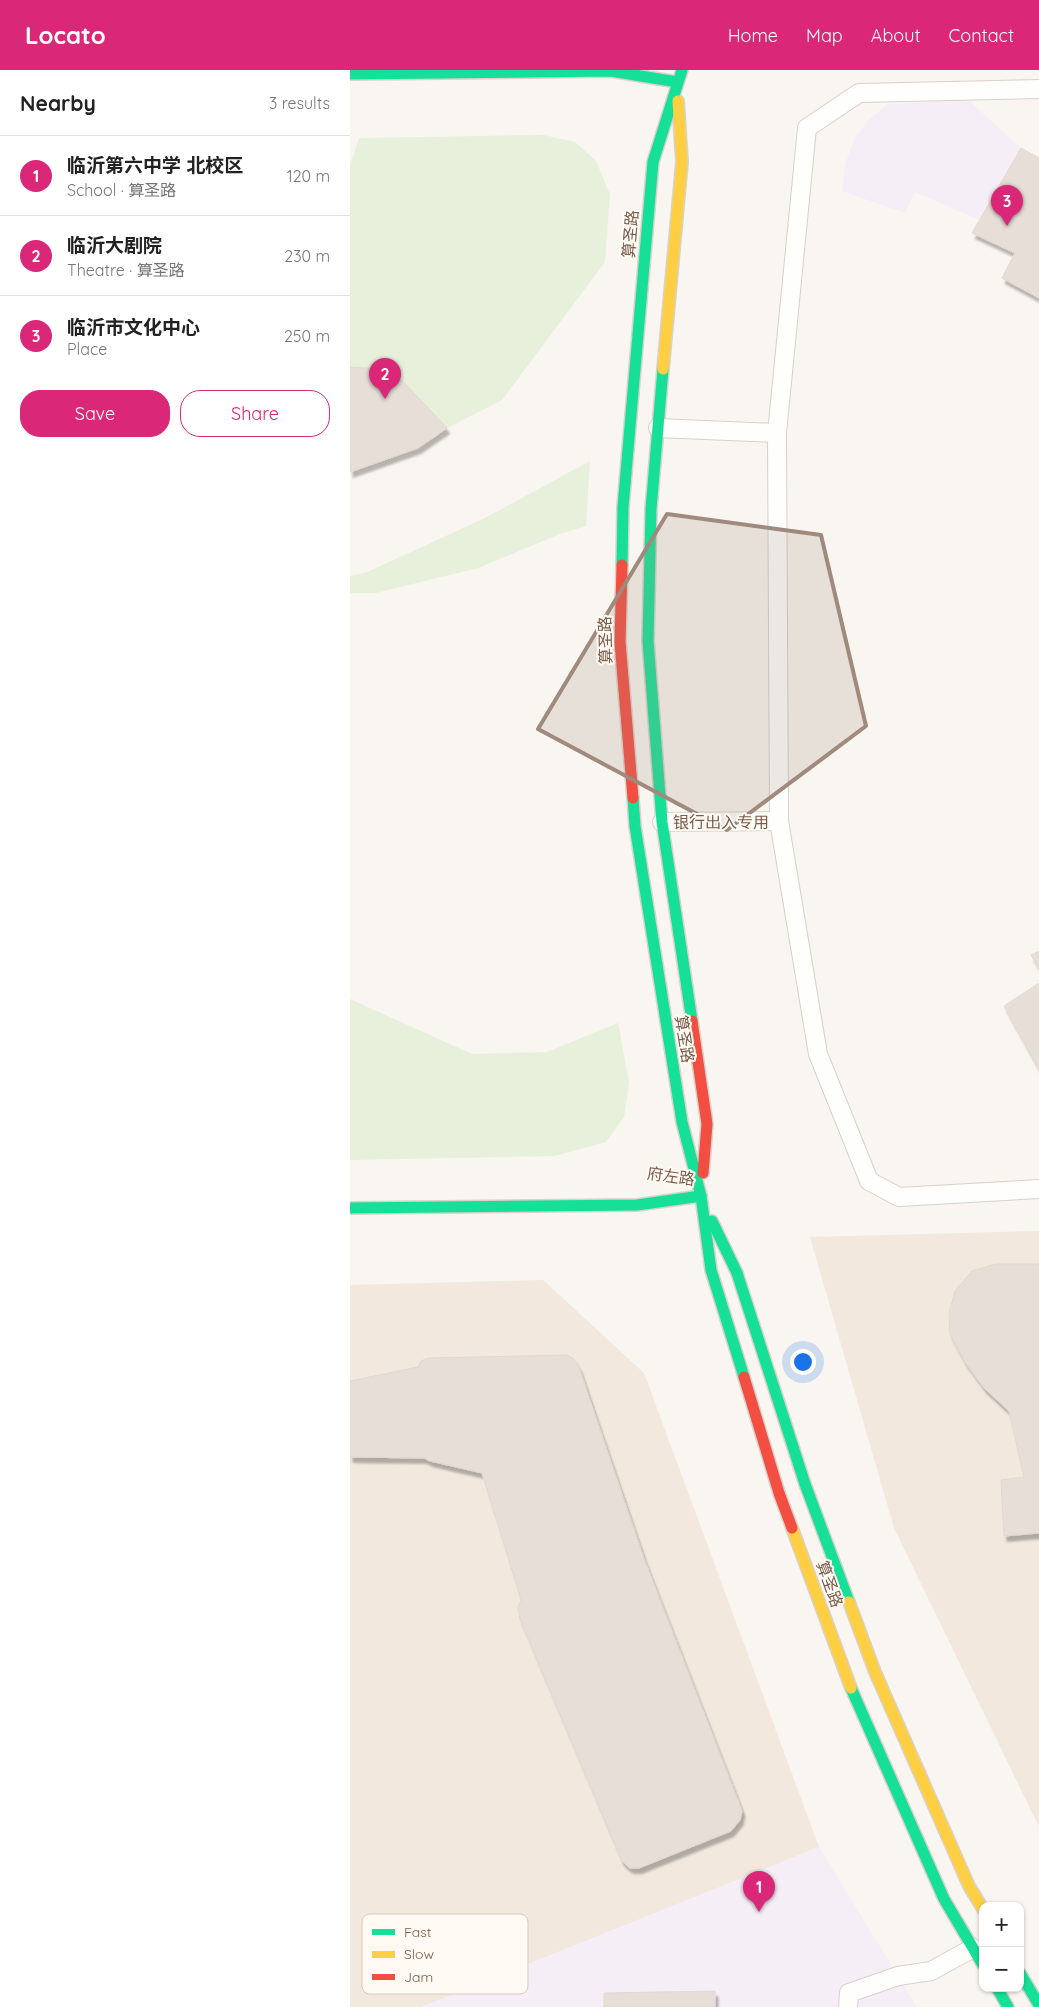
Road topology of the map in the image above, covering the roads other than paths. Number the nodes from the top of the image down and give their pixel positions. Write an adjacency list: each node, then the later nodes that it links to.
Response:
1 (682, 70): 3 (main road, 算圣路)
2 (350, 74): 3 (main road)
3 (677, 76): 4 (main road); 6 (main road, 算圣路); 12 (main road, 算圣路)
4 (637, 86)
5 (1039, 89): 7 (lane)
6 (658, 428): 7 (lane); 9 (main road, 算圣路)
7 (777, 433): 8 (lane)
8 (779, 821): 9 (lane, 银行出入专用); 10 (lane)
9 (662, 822): 12 (main road, 算圣路)
10 (1039, 1189)
11 (654, 1190): 12 (main road, 府左路)
12 (701, 1196): 13 (main road, 府左路); 14 (main road, 算圣路); 15 (main road, 算圣路)
13 (350, 1208)
14 (979, 1902)
15 (973, 1948): 16 (main road, 算圣路); 20 (lane)
16 (979, 1958)
17 (1024, 1980): 19 (main road)
18 (999, 1992): 21 (main road)
19 (1039, 2004)
20 (848, 2007)
21 (1008, 2007)

